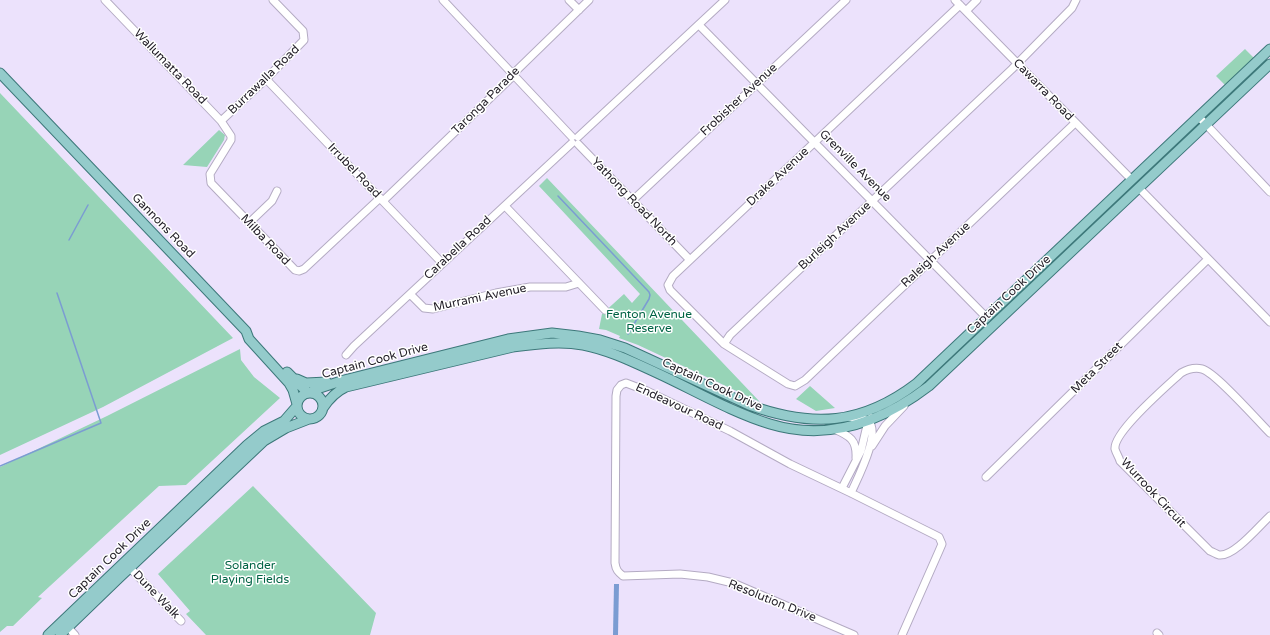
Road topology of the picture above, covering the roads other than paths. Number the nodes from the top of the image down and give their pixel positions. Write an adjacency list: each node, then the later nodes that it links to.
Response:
1 (105, 0): 21 (street, Wallumatta Road)
2 (273, 0): 18 (street, Burrawalla Road)
3 (443, 0): 17 (street, Yathong Road North)
4 (569, 0): 11 (street)
5 (589, 0): 11 (street, Taronga Parade)
6 (725, 0): 12 (street, Carabella Road)
7 (846, 0): 19 (street, Frobisher Avenue)
8 (977, 0): 10 (street, Drake Avenue)
9 (1076, 0): 14 (street, Burleigh Avenue)
10 (960, 5): 14 (street, Cawarra Road); 26 (street, Drake Avenue)
11 (579, 10): 17 (street, Taronga Parade)
12 (699, 25): 19 (street, Grenville Avenue); 25 (street, Carabella Road)
13 (1270, 49): 20 (main road, Captain Cook Drive)
14 (1017, 64): 22 (street, Cawarra Road); 33 (street, Burleigh Avenue)
15 (1269, 66): 23 (main road, Captain Cook Drive)
16 (0, 73): 46 (main road, Gannons Road)
17 (514, 75): 25 (street, Yathong Road North); 31 (street, Taronga Parade)
18 (266, 79): 21 (street, Burrawalla Road); 31 (street, Irrubel Road)
19 (757, 83): 26 (street, Grenville Avenue); 32 (street, Frobisher Avenue)
20 (1199, 117): 23 (street); 27 (main road, Captain Cook Drive)
21 (221, 121): 24 (street, Wallumatta Road)
22 (1075, 123): 27 (street, Cawarra Road); 38 (street, Raleigh Avenue)
23 (1206, 124): 28 (main road, Captain Cook Drive); 30 (street)
24 (231, 136): 35 (street, Milba Road)
25 (575, 140): 32 (street, Yathong Road North); 34 (street, Carabella Road)
26 (815, 142): 33 (street, Grenville Avenue); 37 (street, Drake Avenue)
27 (1132, 180): 28 (main road); 43 (main road, Captain Cook Drive)
28 (1139, 188): 36 (street); 45 (main road, Captain Cook Drive)
29 (277, 191): 35 (street)
30 (1270, 192)
31 (381, 199): 35 (street, Milba Road); 39 (street, Irrubel Road)
32 (632, 201): 37 (street, Yathong Road North)
33 (872, 201): 38 (street, Grenville Avenue); 47 (street, Burleigh Avenue)
34 (505, 206): 39 (street, Carabella Road); 40 (street)
35 (249, 223)
36 (1208, 259): 44 (street); 63 (street, Meta Street)
37 (690, 260): 47 (street, Drake Avenue)
38 (930, 260): 43 (street, Grenville Avenue); 47 (street, Raleigh Avenue)
39 (442, 263): 41 (street, Carabella Road)
40 (579, 283): 41 (street, Murrami Avenue); 42 (street)
41 (410, 294): 48 (street, Carabella Road)
42 (605, 310)
43 (987, 318): 45 (main road, Grenville Avenue); 52 (main road, Captain Cook Drive)
44 (1270, 322)
45 (995, 324): 53 (main road, Captain Cook Drive)
46 (246, 331): 49 (main road); 54 (main road, Gannons Road)
47 (724, 344)
48 (346, 355)
49 (289, 374): 50 (main road); 51 (main road)
50 (344, 380): 51 (main road, Captain Cook Drive); 56 (main road, Captain Cook Drive)
51 (309, 393): 54 (main road); 55 (main road)
52 (903, 394): 56 (main road, Captain Cook Drive); 58 (street)
53 (910, 401): 58 (main road, Captain Cook Drive); 61 (street)
54 (297, 405): 57 (main road); 70 (main road, Captain Cook Drive)
55 (322, 408): 57 (main road); 59 (main road, Captain Cook Drive)
56 (846, 417): 58 (street)
57 (309, 419): 67 (main road, Captain Cook Drive)
58 (868, 421): 59 (main road, Captain Cook Drive); 61 (street); 62 (street)
59 (834, 429): 62 (street)
60 (1270, 433): 66 (street, Wurrook Circuit)
61 (867, 453): 65 (street)
62 (856, 462): 64 (street)
63 (986, 477)
64 (842, 488): 65 (street, Endeavour Road); 68 (street, Endeavour Road)
65 (851, 493): 75 (street, Endeavour Road)
66 (1270, 516)
67 (130, 568): 69 (street, Dune Walk); 70 (main road, Captain Cook Drive)
68 (618, 572): 74 (street, Resolution Drive)
69 (181, 621)
70 (65, 624): 71 (main road, Captain Cook Drive); 72 (main road, Captain Cook Drive); 73 (street)
71 (48, 635)
72 (60, 635)
73 (75, 635)
74 (854, 635)
75 (902, 635)

